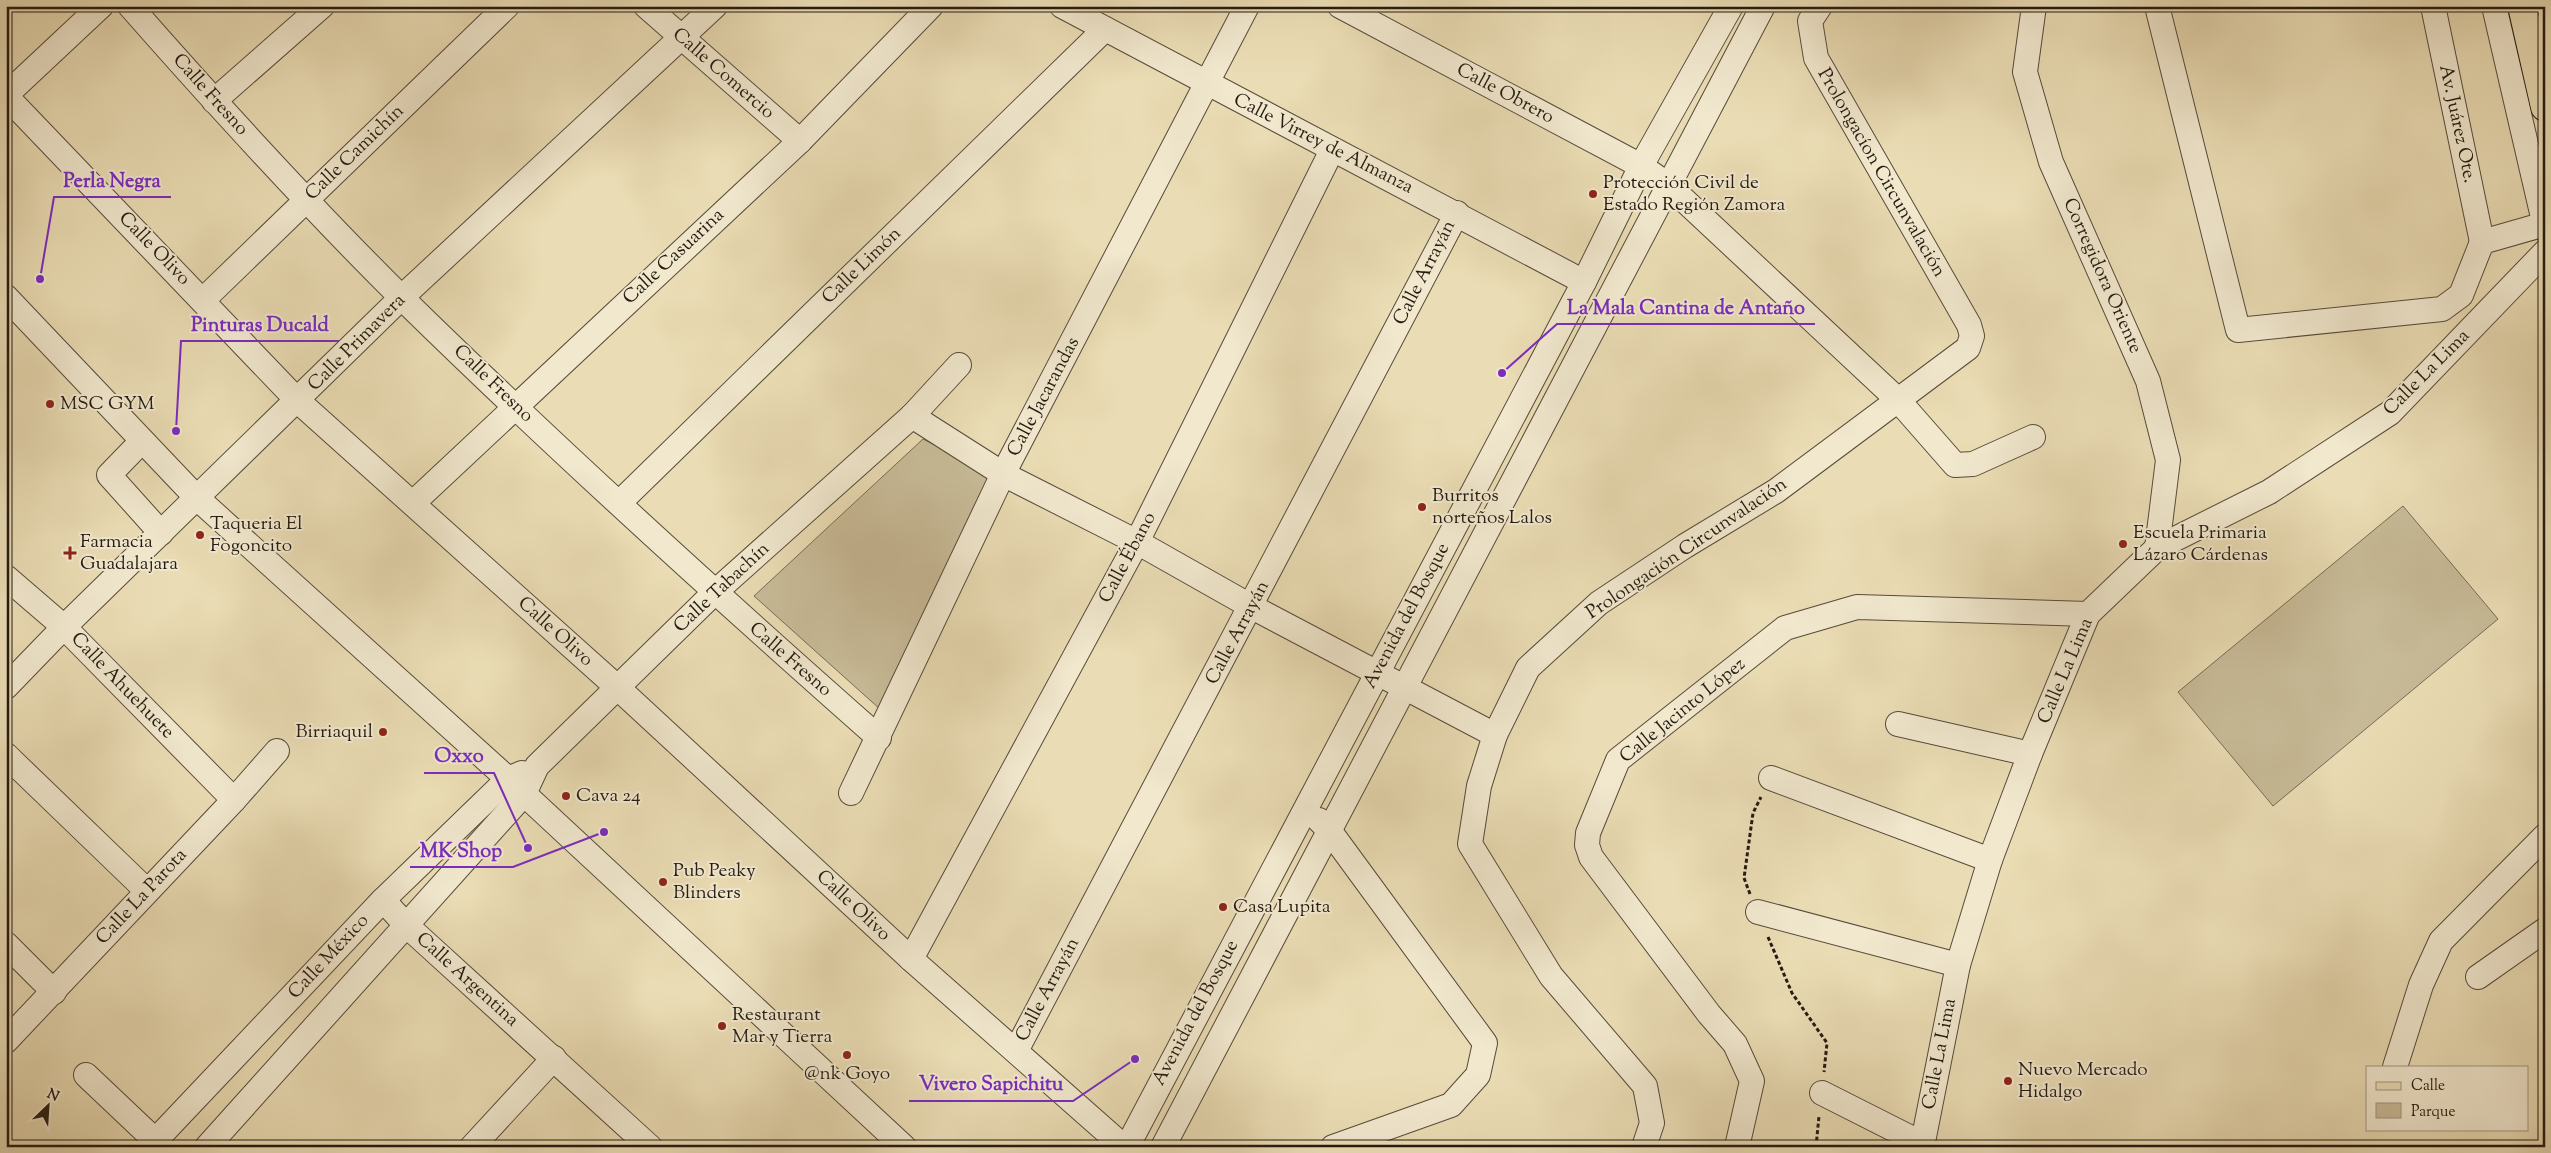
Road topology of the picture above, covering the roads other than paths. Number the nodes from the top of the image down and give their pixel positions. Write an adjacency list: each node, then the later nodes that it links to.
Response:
1 (101, 6): 22 (street)
2 (130, 6): 23 (street, Calle Fresno)
3 (322, 6): 23 (street)
4 (507, 6): 29 (street, Calle Camichín)
5 (646, 6): 20 (street, Calle Comercio)
6 (715, 6): 20 (street, Calle Primavera)
7 (932, 6): 25 (street, Calle Casuarina)
8 (1062, 6): 19 (street, Calle Virrey de Almanza)
9 (1247, 6): 21 (street, Calle Jacarandas)
10 (1340, 6): 27 (street, Calle Obrero)
11 (1731, 6): 27 (street, Avenida del Bosque)
12 (1763, 6): 28 (street, Avenida del Bosque)
13 (1820, 6): 38 (street, Prolongacíon Circunvalación)
14 (2034, 6): 52 (street, Corregidora Oriente)
15 (2157, 6): 32 (street)
16 (2433, 6): 32 (street, Av. Juárez Ote.)
17 (2494, 6): 31 (street)
18 (2522, 6): 24 (main road)
19 (1105, 29): 21 (street, Calle Virrey de Almanza); 49 (street, Calle Limón)
20 (680, 37): 25 (street, Calle Comercio); 36 (street, Calle Primavera)
21 (1207, 84): 26 (street, Calle Virrey de Almanza); 46 (street, Calle Jacarandas)
22 (6, 96): 37 (street, Calle Olivo)
23 (214, 101): 29 (street, Calle Fresno)
24 (2545, 108)
25 (800, 141): 42 (street, Calle Casuarina)
26 (1332, 150): 30 (street, Calle Virrey de Almanza); 51 (street, Calle Ébano)
27 (1641, 166): 28 (street, Calle Obrero); 34 (street, Avenida del Bosque)
28 (1668, 185): 40 (street, Calle Obrero); 60 (street, Avenida del Bosque)
29 (307, 199): 36 (street, Calle Fresno); 37 (street, Calle Camichín)
30 (1457, 213): 34 (street, Calle Virrey de Almanza); 55 (street, Calle Arrayán)
31 (2545, 225): 32 (street)
32 (2482, 242)
33 (2545, 252): 52 (street, Calle La Lima)
34 (1584, 282): 58 (street, Avenida del Bosque)
35 (6, 297): 45 (street)
36 (402, 298): 41 (street, Calle Primavera); 42 (street, Calle Fresno)
37 (203, 300): 41 (street, Calle Olivo)
38 (1972, 336): 40 (street, Prolongación Circunvalación)
39 (959, 365): 43 (street, Calle Tabachín)
40 (1898, 400): 44 (street, Calle Obrero); 63 (street, Prolongación Circunvalación)
41 (298, 401): 47 (street, Calle Primavera); 48 (street, Calle Olivo)
42 (515, 405): 48 (street, Calle Casuarina); 49 (street, Calle Fresno)
43 (912, 416): 46 (street); 54 (street, Calle Tabachín)
44 (2034, 437)
45 (142, 441): 47 (street); 50 (street)
46 (1003, 474): 51 (street); 64 (street, Calle Jacarandas)
47 (197, 498): 50 (street, Calle Primavera); 69 (street)
48 (412, 503): 61 (street, Calle Olivo)
49 (619, 503): 54 (street, Calle Fresno)
50 (161, 533): 57 (street, Calle Primavera)
51 (1137, 542): 55 (street); 82 (street, Calle Ébano)
52 (2157, 548): 56 (street, Calle La Lima)
53 (6, 577): 57 (street, Calle Ahuehuete)
54 (714, 593): 61 (street, Calle Tabachín); 64 (street, Calle Fresno)
55 (1252, 607): 58 (street); 87 (street, Calle Arrayán)
56 (2088, 614): 66 (street, Calle La Lima); 102 (street, Calle Jacinto López)
57 (64, 627): 59 (street, Calle Primavera); 71 (street, Calle Ahuehuete)
58 (1378, 672): 60 (street); 72 (street, Avenida del Bosque)
59 (6, 687)
60 (1403, 687): 63 (street); 73 (street, Avenida del Bosque)
61 (618, 688): 69 (street, Calle Tabachín); 82 (street, Calle Olivo)
62 (1898, 724): 66 (street)
63 (1495, 735): 101 (street, Prolongación Circunvalación)
64 (879, 738): 70 (street, Calle Jacarandas)
65 (277, 751): 71 (street, Calle La Parota)
66 (2030, 754): 75 (street, Calle La Lima)
67 (6, 755): 76 (street)
68 (1771, 778): 75 (street)
69 (516, 786): 77 (street, Calle México); 79 (street, Calle México); 97 (street)
70 (851, 793)
71 (234, 800): 76 (street, Calle La Parota)
72 (1306, 807): 73 (street); 98 (street, Avenida del Bosque)
73 (1329, 830): 99 (street, Avenida del Bosque); 100 (street)
74 (2545, 836): 89 (street)
75 (1990, 860): 83 (street, Calle La Lima)
76 (146, 890): 85 (street, Calle La Parota)
77 (383, 900): 79 (street, Calle Argentina); 92 (street, Calle México)
78 (1758, 912): 83 (street)
79 (406, 925): 88 (street, Calle Argentina); 94 (street, Calle México)
80 (2545, 930): 84 (street)
81 (6, 944): 85 (street)
82 (911, 959): 87 (street, Calle Olivo)
83 (1958, 965): 93 (street, Calle La Lima)
84 (2478, 977)
85 (54, 992): 86 (street, Calle La Parota)
86 (6, 1041)
87 (1016, 1051): 98 (street, Calle Olivo)
88 (554, 1058): 95 (street); 96 (street, Calle Argentina)
89 (2395, 1066)
90 (86, 1076): 92 (street)
91 (1822, 1093): 93 (street)
92 (158, 1144)
93 (1922, 1145)
94 (207, 1147)
95 (472, 1147)
96 (650, 1147)
97 (904, 1147)
98 (1126, 1147)
99 (1163, 1147)
100 (1333, 1147)
101 (1644, 1147)
102 (1737, 1147)

